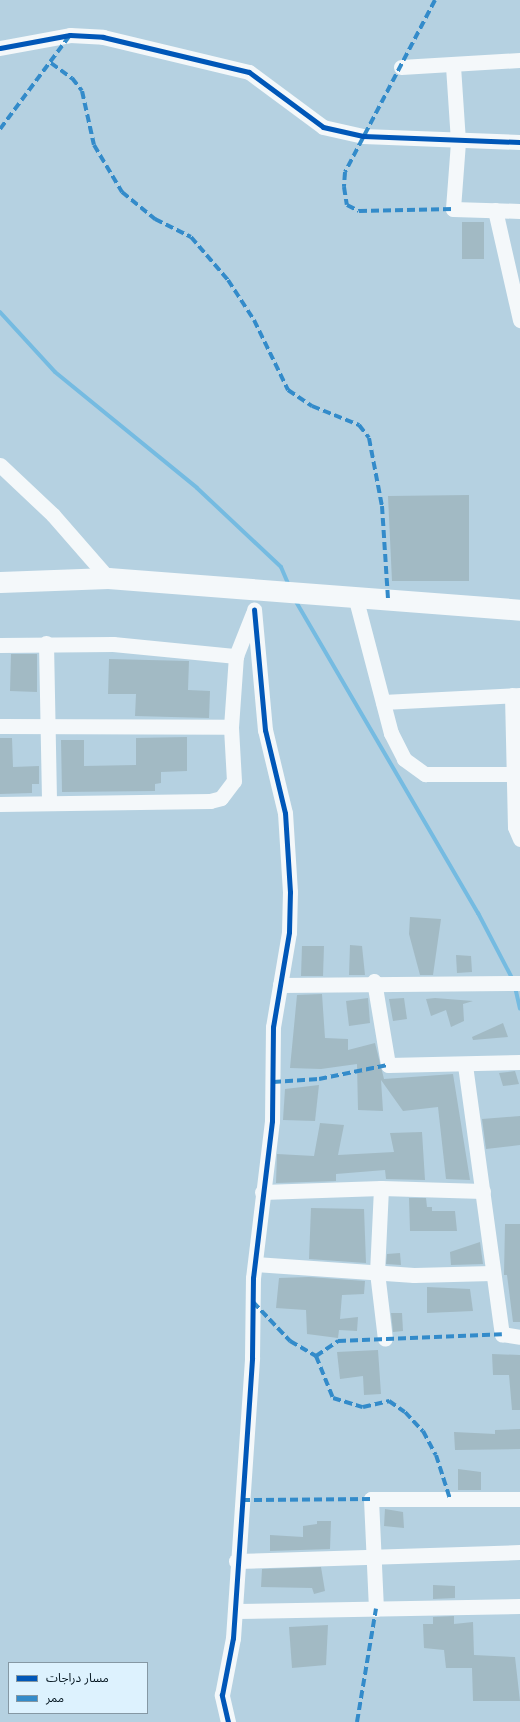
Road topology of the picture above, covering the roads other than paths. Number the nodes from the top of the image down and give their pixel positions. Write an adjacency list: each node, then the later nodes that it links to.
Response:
1 (0, 48): 5 (street)
2 (520, 60): 3 (street)
3 (453, 66): 4 (street); 5 (street)
4 (401, 67)
5 (458, 142): 6 (street); 7 (street)
6 (520, 142)
7 (495, 210): 8 (street); 9 (street)
8 (520, 211)
9 (520, 320)
10 (0, 465): 11 (street)
11 (108, 578): 12 (street); 14 (street)
12 (0, 582)
13 (355, 596): 14 (street); 15 (street); 20 (street)
14 (255, 601): 18 (street); 30 (street)
15 (520, 610)
16 (46, 643): 17 (street); 18 (street); 21 (street)
17 (0, 645)
18 (236, 656): 23 (street)
19 (516, 695): 20 (street); 24 (street)
20 (383, 702): 24 (street)
21 (45, 725): 22 (street); 23 (street); 25 (street)
22 (0, 726)
23 (232, 728): 25 (street)
24 (516, 775): 27 (street)
25 (49, 803): 26 (street)
26 (0, 804)
27 (520, 839)
28 (374, 981): 29 (street); 30 (street); 32 (street)
29 (515, 982)
30 (280, 985): 35 (street)
31 (520, 1062): 32 (street)
32 (465, 1065): 34 (street)
33 (381, 1188): 34 (street); 35 (street); 37 (street)
34 (483, 1191): 38 (street)
35 (262, 1192): 36 (street)
36 (255, 1264): 37 (street); 44 (street)
37 (377, 1272): 38 (street); 40 (street)
38 (492, 1273): 39 (street)
39 (520, 1337)
40 (385, 1339)
41 (520, 1499): 43 (street)
42 (520, 1552): 43 (street)
43 (376, 1555): 44 (street); 46 (street)
44 (236, 1561): 47 (street)
45 (520, 1606): 46 (street)
46 (376, 1609): 47 (street)
47 (235, 1611): 48 (street)
48 (228, 1722)

